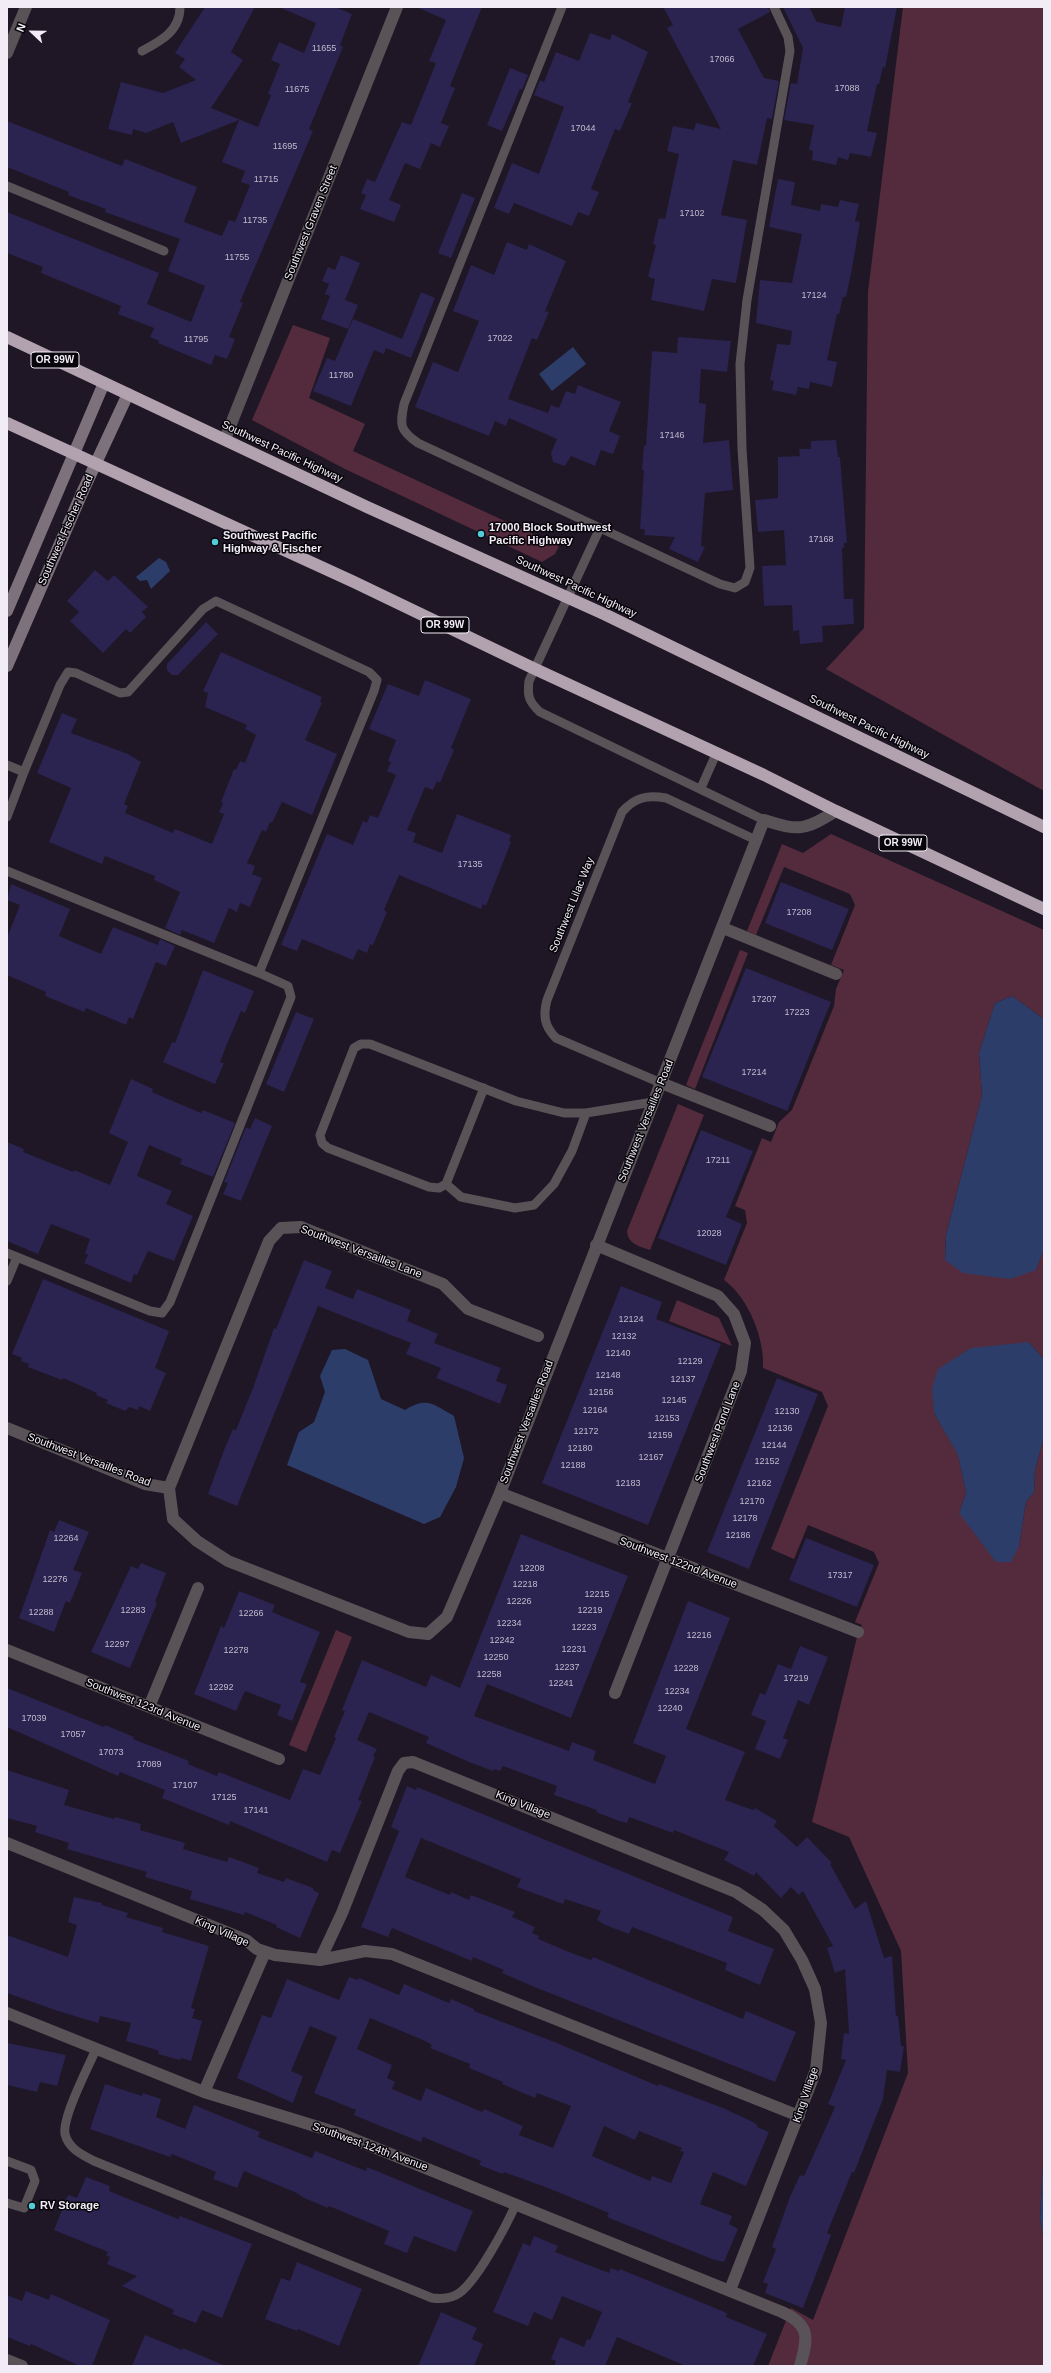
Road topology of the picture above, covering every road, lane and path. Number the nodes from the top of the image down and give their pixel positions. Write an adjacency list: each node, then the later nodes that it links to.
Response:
1 (26, 7): 7 (street)
2 (180, 7): 6 (lane)
3 (397, 7): 14 (street, Southwest Graven Street)
4 (562, 7): 17 (lane)
5 (774, 7): 17 (lane)
6 (142, 51)
7 (7, 53)
8 (7, 186): 9 (lane)
9 (164, 251)
10 (7, 337): 11 (highway, Southwest Pacific Highway / OR 99W)
11 (104, 383): 12 (highway, Southwest Pacific Highway / OR 99W); 15 (street, Southwest Fischer Road)
12 (128, 394): 14 (highway, Southwest Pacific Highway / OR 99W); 16 (street, Southwest Fischer Road)
13 (7, 423): 15 (highway, OR 99W)
14 (225, 439): 18 (highway, Southwest Pacific Highway / OR 99W)
15 (74, 454): 16 (highway, OR 99W); 19 (street, Southwest Fischer Road)
16 (95, 464): 20 (street, Southwest Fischer Road); 21 (highway, OR 99W)
17 (600, 528): 18 (lane)
18 (568, 598): 21 (lane); 29 (highway, Southwest Pacific Highway / OR 99W)
19 (7, 610)
20 (7, 666)
21 (535, 669): 22 (highway, OR 99W); 25 (lane)
22 (716, 754): 25 (lane); 26 (highway, OR 99W)
23 (7, 765): 24 (lane)
24 (24, 772): 27 (lane); 34 (lane)
25 (701, 788): 28 (lane)
26 (836, 812): 28 (street); 32 (highway, OR 99W)
27 (7, 817)
28 (764, 820): 30 (street, Southwest Versailles Road)
29 (1044, 827)
30 (756, 840): 33 (street, Southwest Versailles Road); 36 (lane, Southwest Lilac Way)
31 (7, 871): 34 (lane)
32 (1044, 909)
33 (723, 928): 35 (street); 36 (street, Southwest Versailles Road)
34 (259, 973): 44 (lane)
35 (836, 974)
36 (661, 1083): 38 (street, Southwest Versailles Road); 40 (street)
37 (484, 1088): 39 (lane); 41 (lane); 41 (lane)
38 (653, 1102): 39 (lane); 42 (street, Southwest Versailles Road)
39 (586, 1113): 41 (lane)
40 (770, 1126)
41 (446, 1184)
42 (596, 1245): 49 (street, Southwest Versailles Road); 50 (street, Southwest Pond Lane)
43 (7, 1253): 44 (lane)
44 (17, 1257): 45 (lane)
45 (7, 1280)
46 (538, 1336): 48 (street, Southwest Versailles Lane)
47 (7, 1428): 48 (street, Southwest Versailles Road)
48 (169, 1488): 49 (street, Southwest Versailles Road)
49 (500, 1492): 50 (street, Southwest 122nd Avenue)
50 (669, 1560): 52 (street, Southwest 122nd Avenue); 54 (street, Southwest Pond Lane)
51 (198, 1588): 55 (street)
52 (858, 1632)
53 (7, 1650): 55 (street, Southwest 123rd Avenue)
54 (615, 1693)
55 (150, 1707): 56 (street, Southwest 123rd Avenue)
56 (279, 1759)
57 (7, 1843): 58 (street, King Village)
58 (265, 1952): 59 (street, King Village); 62 (street)
59 (320, 1960): 63 (street); 63 (street, King Village)
60 (7, 2013): 61 (street, Southwest 124th Avenue)
61 (96, 2049): 62 (street, Southwest 124th Avenue); 66 (lane)
62 (204, 2092): 66 (street, Southwest 124th Avenue)
63 (799, 2116): 67 (street, King Village)
64 (7, 2161): 65 (lane)
65 (7, 2204)
66 (516, 2204): 67 (street, Southwest 124th Avenue)
67 (730, 2290): 70 (street, Southwest 124th Avenue)
68 (7, 2360): 69 (street)
69 (22, 2366)
70 (800, 2366)

